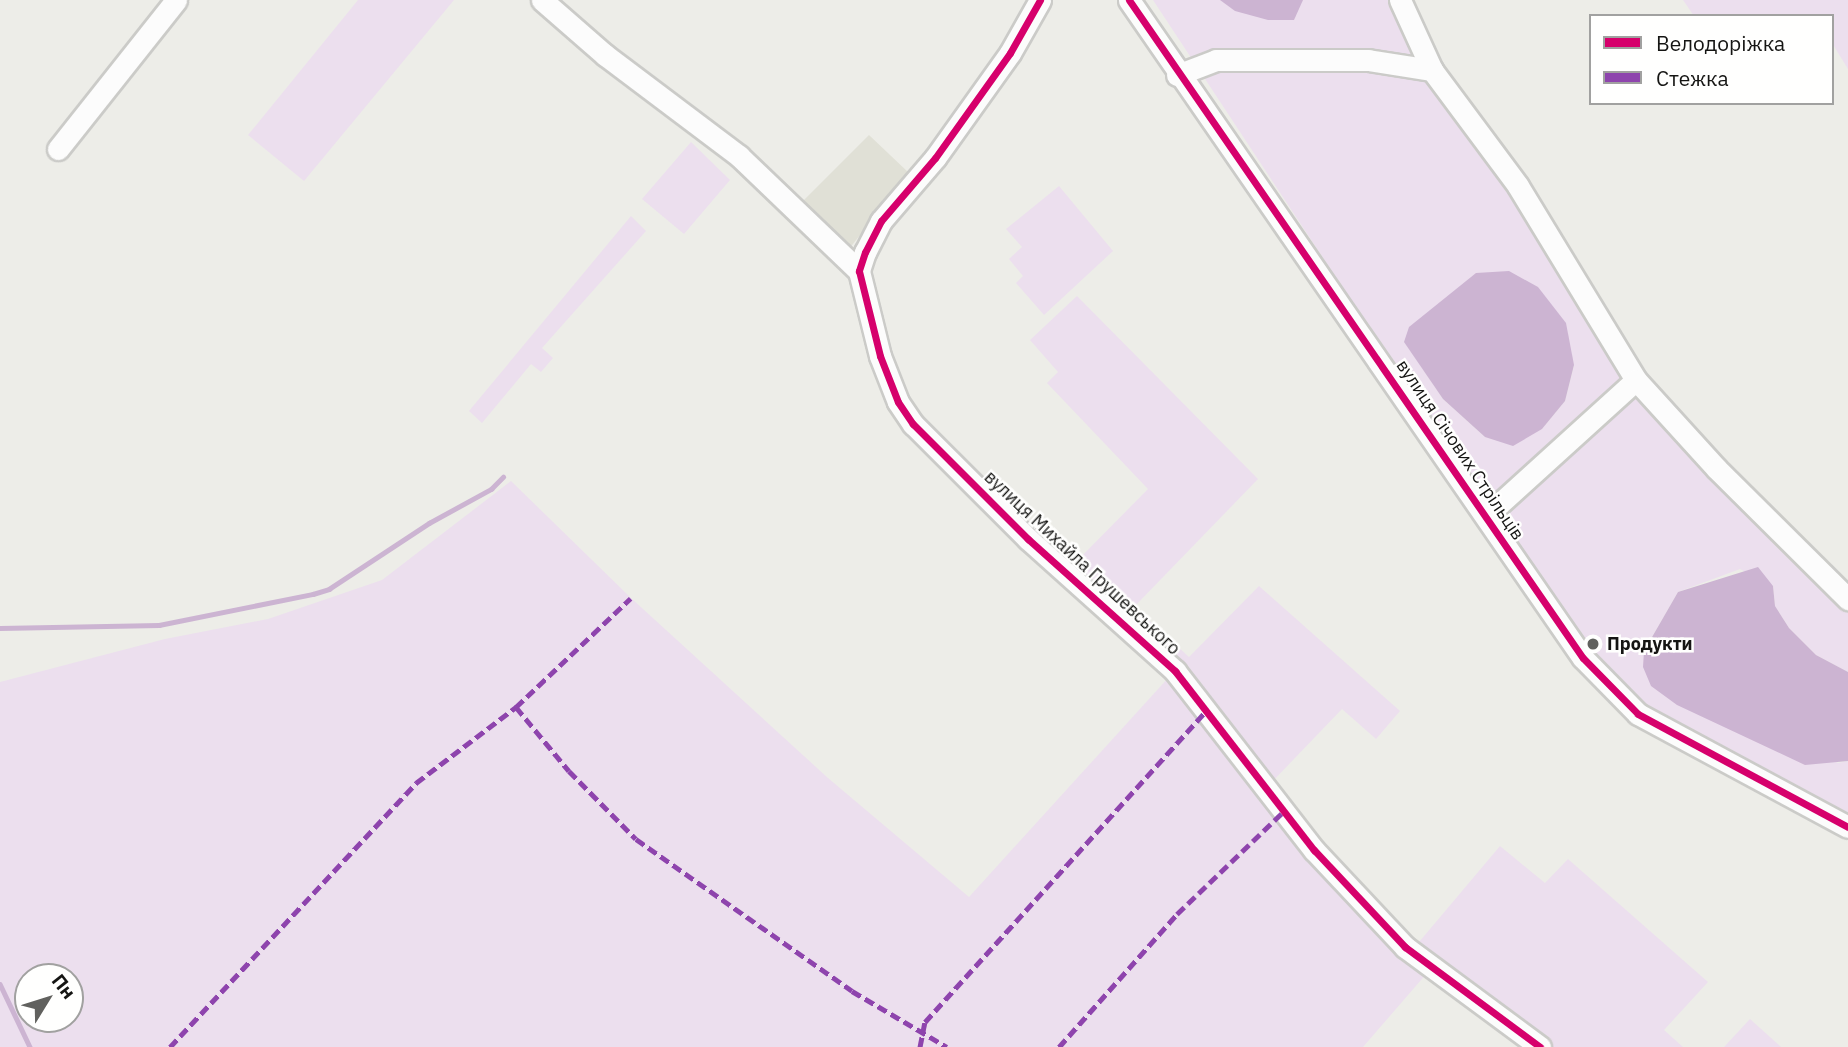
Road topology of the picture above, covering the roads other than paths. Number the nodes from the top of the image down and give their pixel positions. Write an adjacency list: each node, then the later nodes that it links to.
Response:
1 (176, 0): 8 (street)
2 (542, 0): 9 (street)
3 (1040, 0): 9 (street)
4 (1129, 0): 7 (street, вулиця Січових Стрільців)
5 (1399, 0): 6 (street)
6 (1432, 70): 7 (street); 10 (street)
7 (1177, 75): 11 (street, вулиця Січових Стрільців)
8 (58, 149)
9 (859, 271): 14 (street, вулиця Михайла Грушевського)
10 (1636, 380): 11 (street, вулиця Січових Стрільців); 12 (street)
11 (1486, 516): 13 (street, вулиця Січових Стрільців)
12 (1848, 599)
13 (1848, 827)
14 (1540, 1047)

